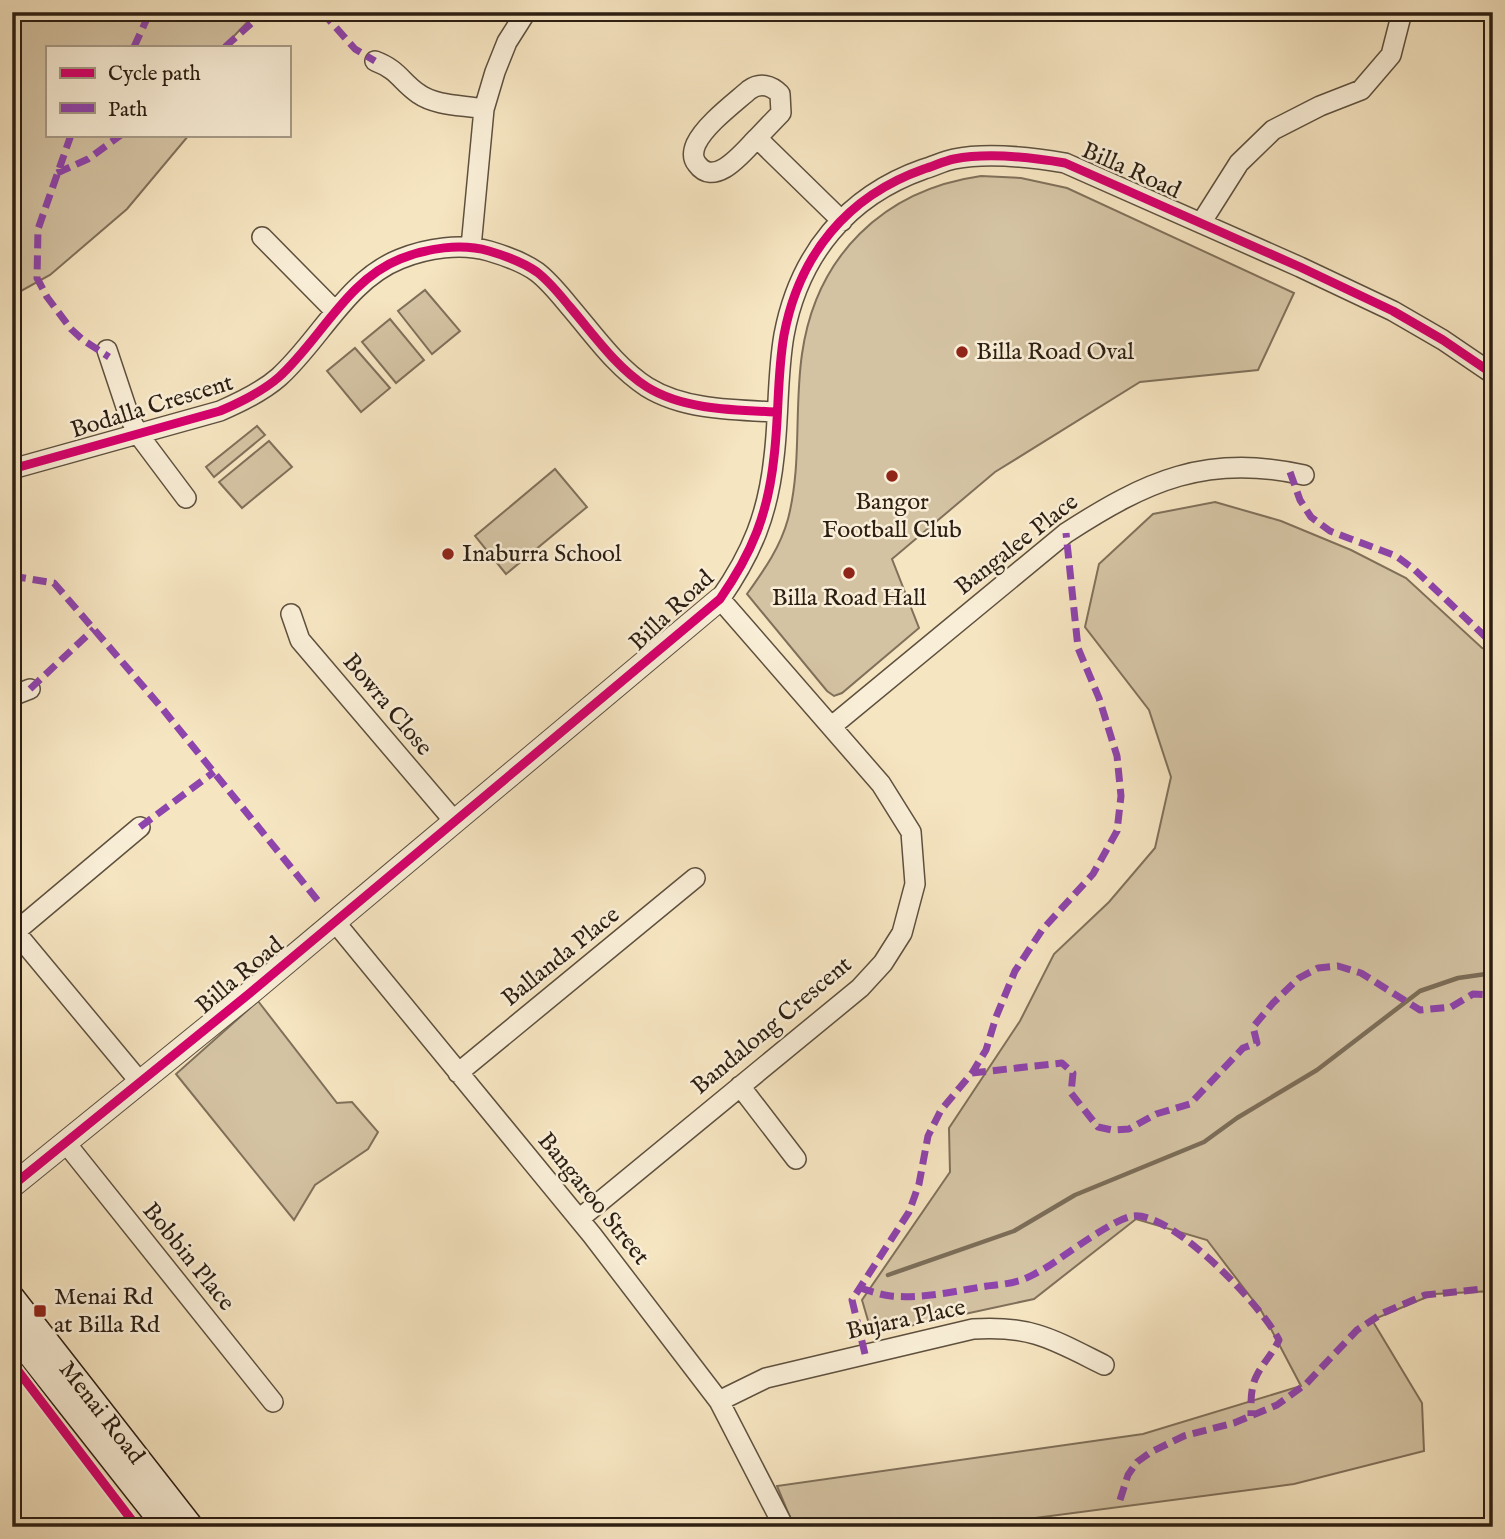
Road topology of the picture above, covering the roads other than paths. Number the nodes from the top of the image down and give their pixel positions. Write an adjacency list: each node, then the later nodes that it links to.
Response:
1 (526, 12): 4 (street)
2 (1402, 12): 7 (street)
3 (375, 61): 4 (street)
4 (484, 108): 9 (street)
5 (757, 138): 5 (street); 6 (street)
6 (842, 220): 7 (street, Billa Road); 13 (street, Billa Road)
7 (1200, 223): 12 (street, Billa Road)
8 (262, 237): 10 (street)
9 (471, 247): 10 (street, Bodalla Crescent); 13 (street, Bodalla Crescent)
10 (335, 312): 14 (street, Bodalla Crescent)
11 (107, 350): 14 (street)
12 (1493, 374)
13 (777, 412): 18 (street, Billa Road)
14 (138, 434): 15 (street, Bodalla Crescent); 17 (street)
15 (12, 469)
16 (1304, 475): 20 (street, Bangalee Place)
17 (186, 498)
18 (720, 599): 20 (street, Bandalong Crescent); 21 (street, Billa Road)
19 (291, 614): 21 (street, Bowra Close)
20 (832, 726): 28 (street, Bandalong Crescent)
21 (455, 822): 24 (street, Billa Road)
22 (140, 827): 25 (street)
23 (695, 878): 26 (street, Ballanda Place)
24 (335, 922): 26 (street, Bangaroo Street); 27 (street, Billa Road)
25 (14, 930): 27 (street)
26 (458, 1073): 35 (street, Bangaroo Street)
27 (141, 1082): 29 (street, Billa Road)
28 (740, 1086): 31 (street); 35 (street, Bandalong Crescent)
29 (65, 1142): 30 (street, Billa Road); 40 (street, Bobbin Place)
30 (46, 1158): 32 (street); 33 (street, Billa Road); 34 (street)
31 (796, 1159)
32 (12, 1178)
33 (12, 1186)
34 (12, 1197)
35 (579, 1219): 39 (street, Bangaroo Street)
36 (12, 1299): 42 (main road, Menai Road)
37 (12, 1330): 41 (main road, Menai Road)
38 (1104, 1365): 39 (street, Bujara Place)
39 (719, 1401): 43 (street, Bangaroo Street)
40 (272, 1402)
41 (167, 1527)
42 (190, 1527)
43 (784, 1527)

